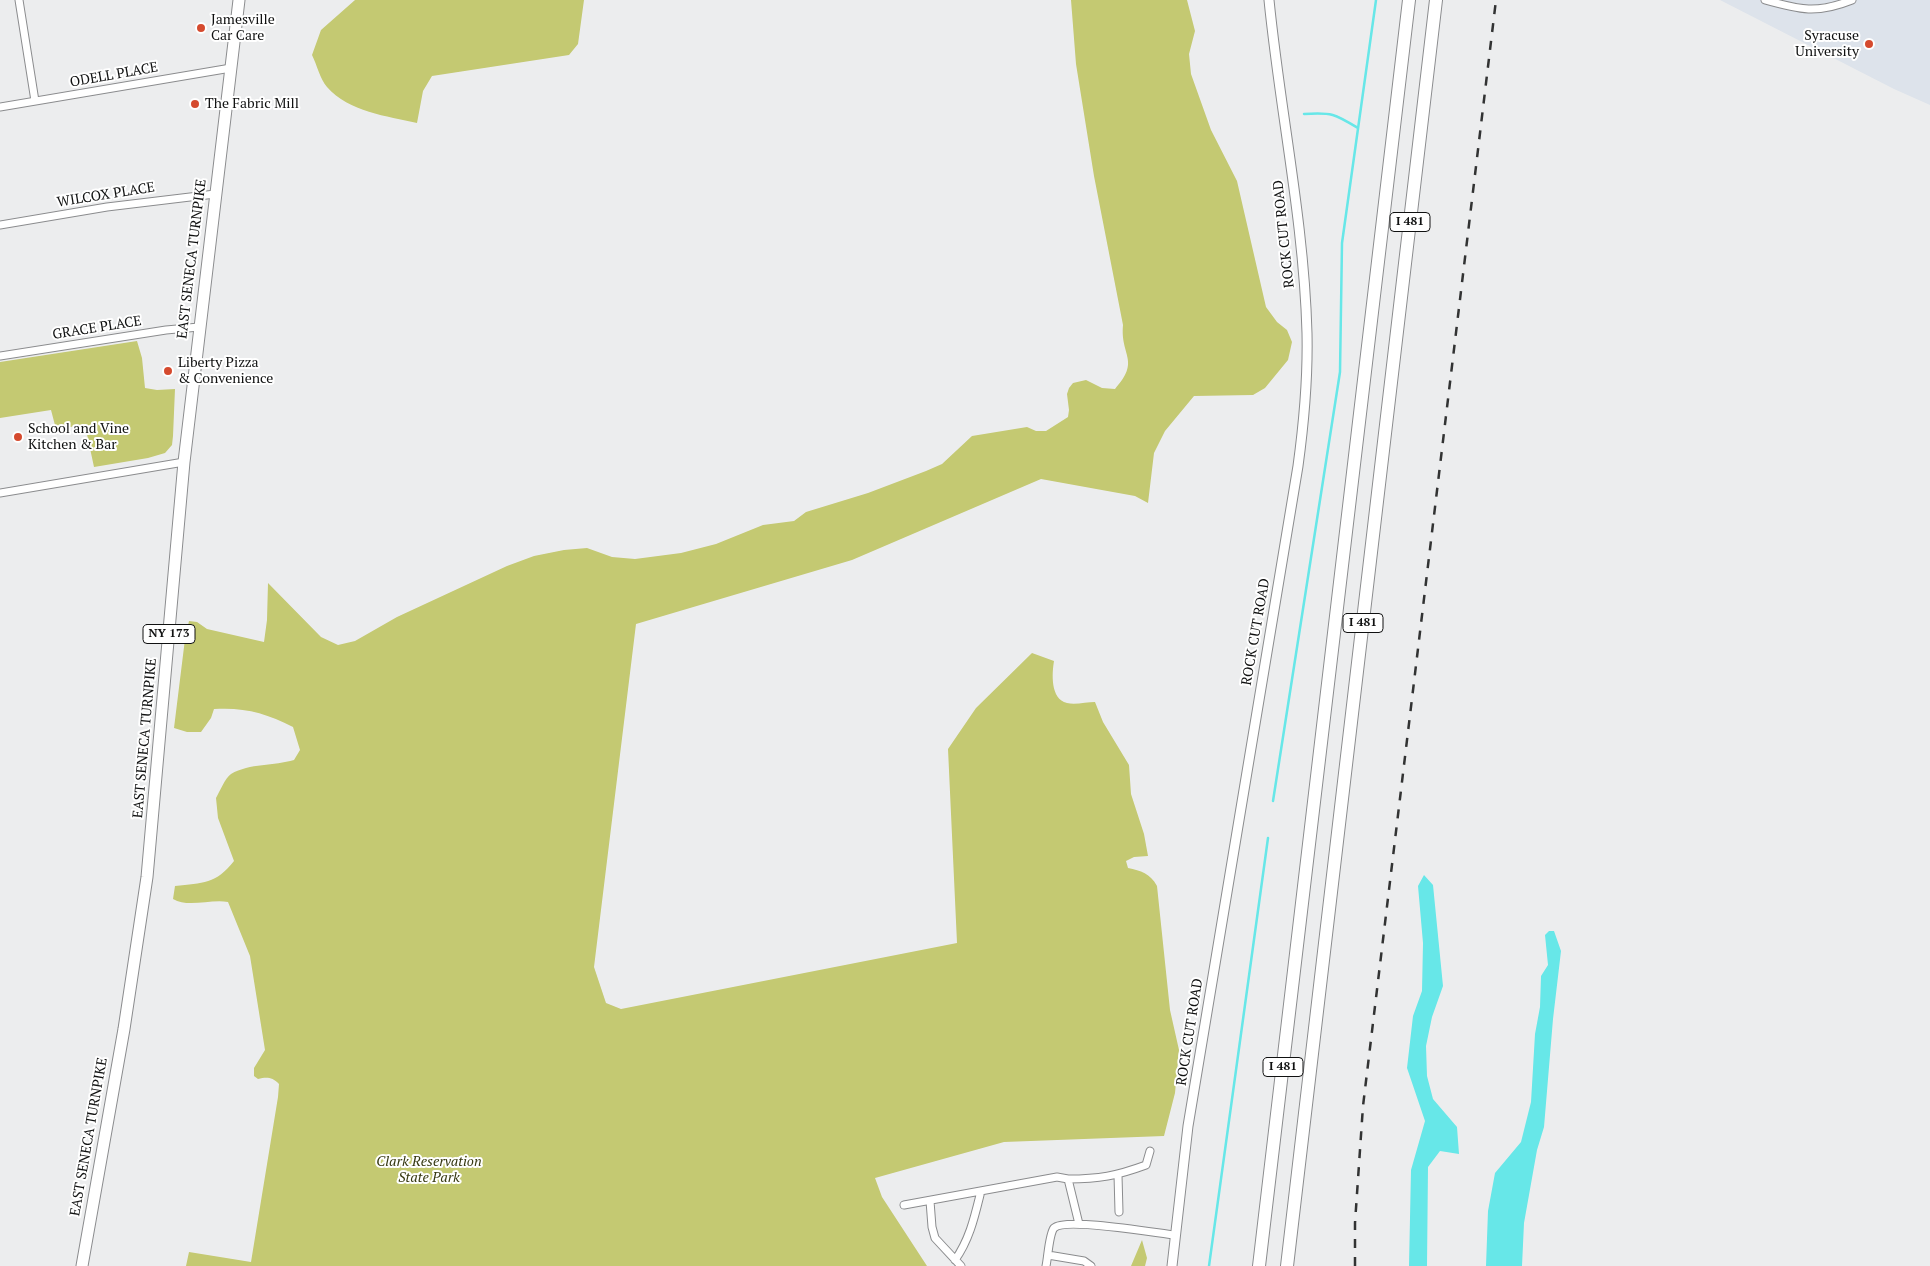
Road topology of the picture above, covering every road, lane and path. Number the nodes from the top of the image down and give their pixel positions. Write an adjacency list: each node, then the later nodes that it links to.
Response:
1 (18, 0): 9 (street)
2 (240, 0): 8 (main road, EAST SENECA TURNPIKE / NY 173)
3 (1269, 0): 25 (street, ROCK CUT ROAD)
4 (1408, 0): 33 (highway, I 481)
5 (1436, 0): 34 (highway, I 481)
6 (1765, 0): 7 (street)
7 (1852, 0)
8 (232, 68): 9 (street, ODELL PLACE); 11 (main road, EAST SENECA TURNPIKE / NY 173)
9 (36, 101): 10 (street, ODELL PLACE)
10 (0, 107)
11 (215, 194): 12 (street, WILCOX PLACE); 13 (main road, EAST SENECA TURNPIKE / NY 173)
12 (0, 225)
13 (199, 327): 14 (street, GRACE PLACE); 15 (main road, EAST SENECA TURNPIKE / NY 173)
14 (0, 356)
15 (184, 462): 16 (street); 28 (main road, EAST SENECA TURNPIKE / NY 173)
16 (0, 493)
17 (1150, 1151): 18 (street)
18 (1118, 1176): 19 (street); 23 (street)
19 (1068, 1179): 20 (street); 24 (street)
20 (981, 1191): 21 (street); 27 (street)
21 (932, 1200): 22 (street); 27 (street)
22 (904, 1205)
23 (1118, 1212)
24 (1079, 1224): 25 (street); 26 (street)
25 (1174, 1235): 32 (street, ROCK CUT ROAD)
26 (1048, 1255): 30 (street); 31 (street)
27 (955, 1260): 29 (street)
28 (82, 1266)
29 (961, 1266)
30 (1046, 1266)
31 (1091, 1266)
32 (1172, 1266)
33 (1259, 1266)
34 (1287, 1266)

